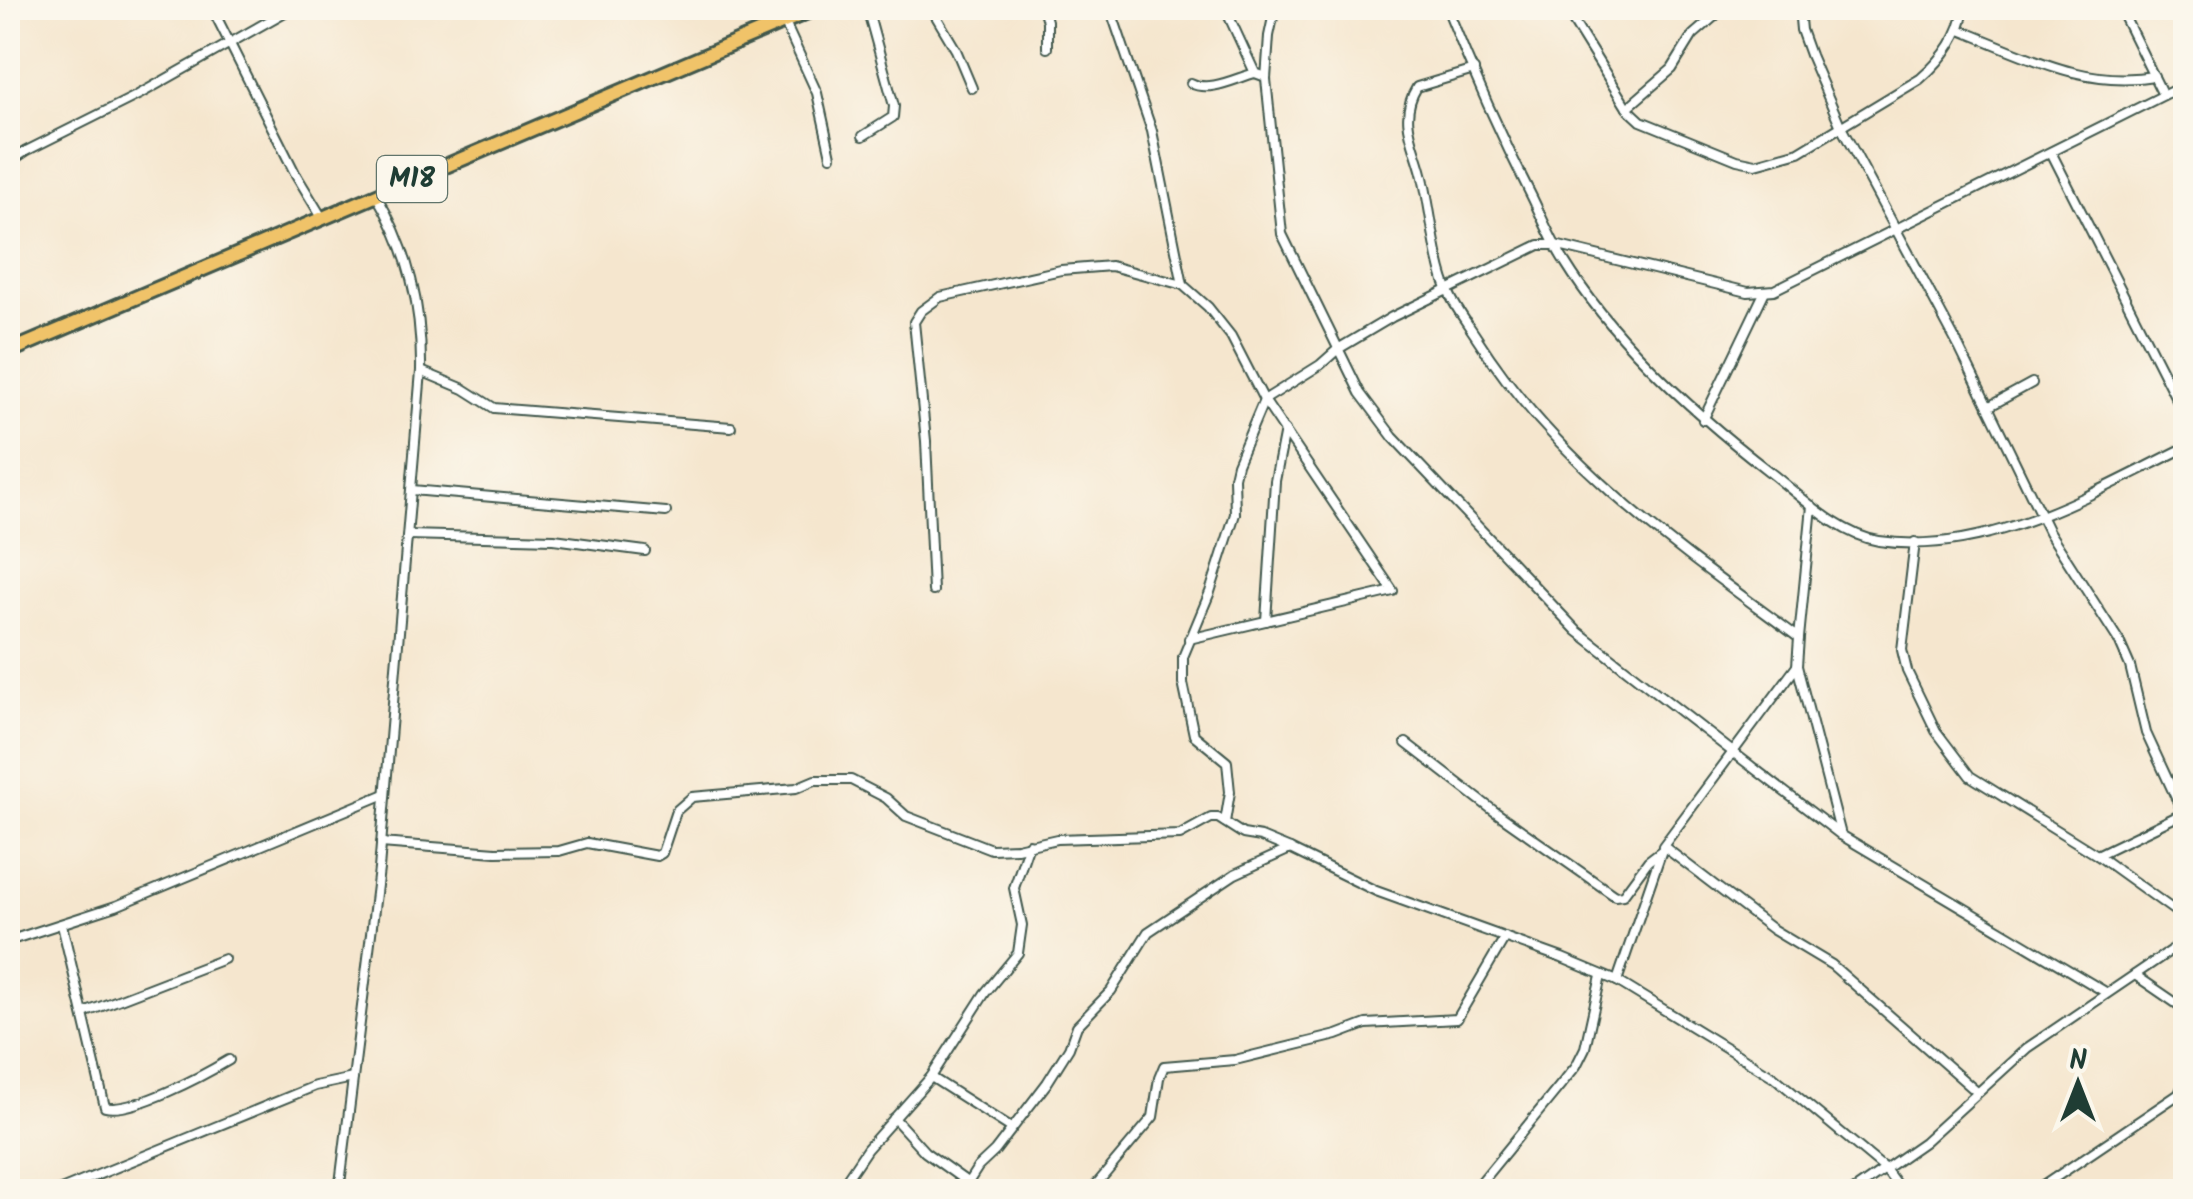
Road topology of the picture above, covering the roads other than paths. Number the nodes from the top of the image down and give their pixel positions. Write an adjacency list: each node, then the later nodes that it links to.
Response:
1 (212, 8): 18 (street)
2 (292, 8): 18 (street)
3 (817, 8): 16 (main road, M18)
4 (867, 8): 30 (street)
5 (931, 8): 26 (street)
6 (1043, 8): 19 (street)
7 (1110, 8): 38 (street)
8 (1224, 8): 21 (street)
9 (1276, 8): 23 (street)
10 (1447, 8): 20 (street)
11 (1565, 8): 28 (street)
12 (1724, 8): 28 (street)
13 (1800, 8): 29 (street)
14 (1964, 8): 17 (street)
15 (2120, 8): 22 (street)
16 (784, 21): 32 (street); 34 (main road, M18)
17 (1960, 30): 22 (street); 29 (street)
18 (230, 42): 33 (street); 35 (street)
19 (1048, 48)
20 (1474, 70): 37 (street); 39 (street)
21 (1255, 73): 23 (street); 24 (street)
22 (2154, 76): 27 (street)
23 (1266, 77): 41 (street)
24 (1191, 83)
25 (2186, 84): 27 (street)
26 (972, 88)
27 (2163, 96): 31 (street)
28 (1627, 108): 29 (street)
29 (1841, 127): 36 (street)
30 (863, 136)
31 (2051, 152): 36 (street); 47 (street)
32 (831, 156)
33 (8, 164)
34 (376, 195): 35 (main road, M18); 43 (street)
35 (321, 216): 42 (main road, M18)
36 (1894, 227): 40 (street); 46 (street)
37 (1555, 245): 39 (street); 40 (street); 48 (street)
38 (1183, 284): 45 (street); 59 (street)
39 (1447, 291): 41 (street); 61 (street)
40 (1764, 293): 48 (street)
41 (1338, 349): 45 (street); 65 (street)
42 (8, 352)
43 (421, 371): 49 (street); 52 (street)
44 (2032, 383): 46 (street)
45 (1264, 400): 50 (street); 62 (street)
46 (1988, 407): 55 (street)
47 (2186, 418)
48 (1703, 420): 53 (street)
49 (731, 427)
50 (1285, 430): 60 (street); 60 (street)
51 (2186, 446): 55 (street)
52 (412, 490): 54 (street); 56 (street)
53 (1812, 506): 57 (street); 61 (street)
54 (666, 512)
55 (2040, 514): 57 (street); 67 (street)
56 (408, 534): 58 (street); 66 (street)
57 (1915, 542): 74 (street)
58 (645, 552)
59 (933, 592)
60 (1266, 621): 62 (street)
61 (1800, 638): 63 (street)
62 (1189, 640): 68 (street)
63 (1797, 666): 65 (street); 69 (street)
64 (1406, 744): 72 (street)
65 (1734, 753): 69 (street); 72 (street)
66 (385, 794): 70 (street); 76 (street)
67 (2184, 812): 74 (street)
68 (1224, 822): 71 (street); 73 (street)
69 (1841, 835): 84 (street)
70 (381, 843): 71 (street); 89 (street)
71 (1029, 844): 88 (street)
72 (1662, 848): 83 (street); 91 (street)
73 (1290, 849): 77 (street); 93 (street)
74 (2096, 854): 75 (street)
75 (2186, 919)
76 (62, 925): 78 (street); 86 (street)
77 (1505, 937): 81 (street); 100 (street)
78 (8, 940)
79 (2186, 940): 82 (street)
80 (224, 959): 86 (street)
81 (1601, 976): 83 (street); 101 (street)
82 (2135, 976): 84 (street); 85 (street)
83 (1617, 981): 94 (street)
84 (2107, 993): 91 (street)
85 (2186, 1010)
86 (84, 1013): 87 (street)
87 (229, 1060)
88 (931, 1076): 92 (street); 93 (street)
89 (353, 1078): 96 (street); 97 (street)
90 (2186, 1078): 104 (street)
91 (1976, 1092): 94 (street)
92 (894, 1118): 95 (street); 98 (street)
93 (1011, 1128): 95 (street)
94 (1885, 1168): 102 (street); 103 (street)
95 (967, 1182): 99 (street)
96 (56, 1192)
97 (339, 1192)
98 (838, 1192)
99 (962, 1192)
100 (1090, 1192)
101 (1473, 1192)
102 (1852, 1192)
103 (1902, 1192)
104 (2034, 1192)

